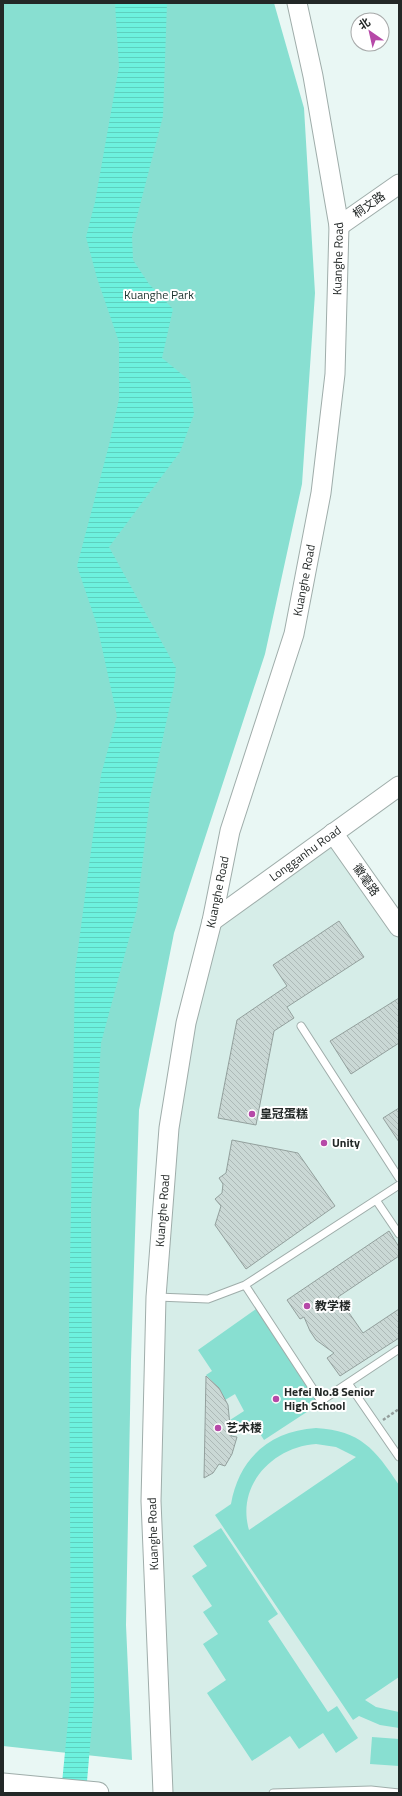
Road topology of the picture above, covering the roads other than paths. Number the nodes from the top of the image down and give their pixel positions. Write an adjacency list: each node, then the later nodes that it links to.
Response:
1 (297, 3): 3 (street, Kuanghe Road)
2 (399, 184): 3 (street, 桐文路)
3 (339, 226): 6 (street, Kuanghe Road)
4 (399, 786): 5 (street, Longganhu Road)
5 (333, 833): 6 (street, Longganhu Road); 7 (street, 徽毫路)
6 (212, 921): 14 (street, Kuanghe Road)
7 (399, 928)
8 (301, 1026): 9 (lane)
9 (399, 1178)
10 (399, 1185): 11 (lane)
11 (376, 1200): 12 (lane); 13 (lane)
12 (399, 1234)
13 (245, 1285): 14 (lane); 16 (lane)
14 (156, 1297): 20 (street, Kuanghe Road)
15 (399, 1349): 16 (lane)
16 (348, 1383): 17 (lane)
17 (399, 1458)
18 (3, 1784): 19 (main road)
19 (98, 1793)
20 (163, 1793)
21 (273, 1793): 22 (lane)
22 (399, 1793)

